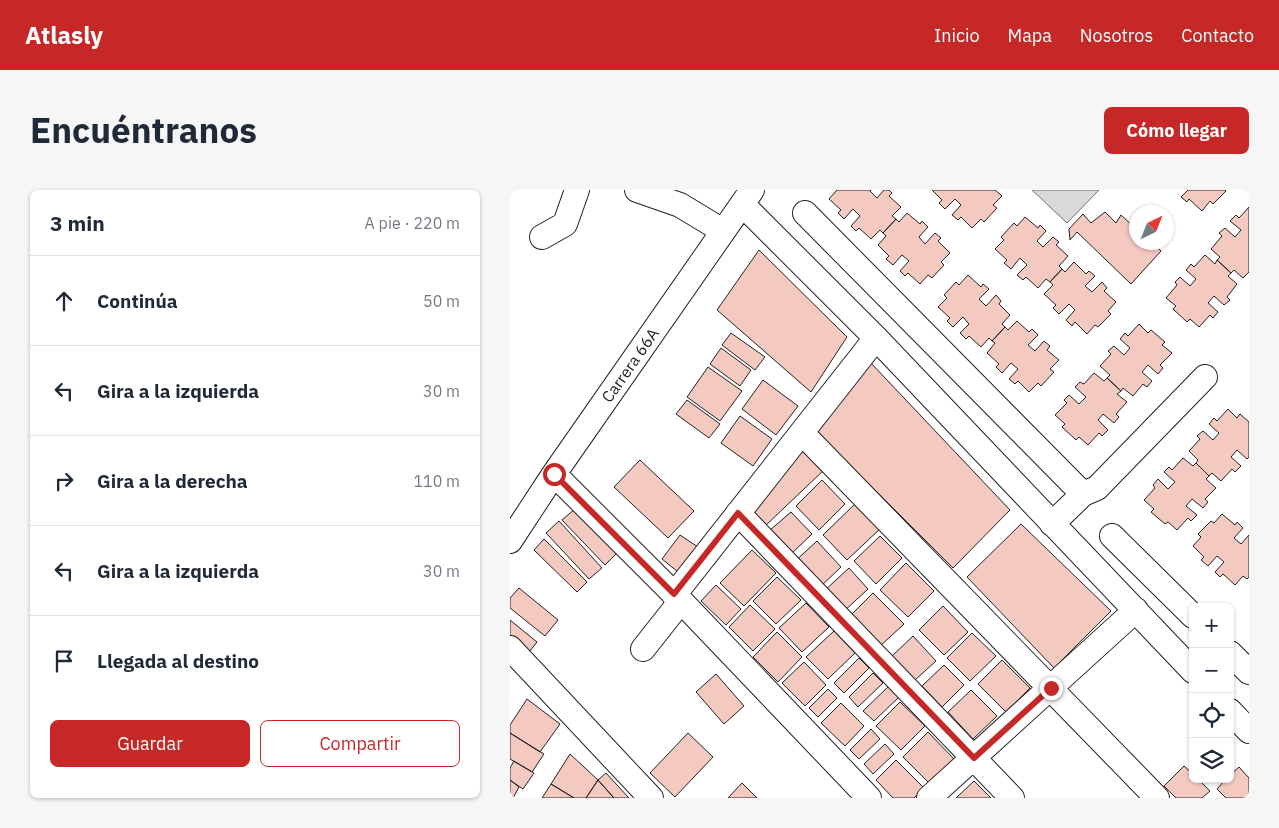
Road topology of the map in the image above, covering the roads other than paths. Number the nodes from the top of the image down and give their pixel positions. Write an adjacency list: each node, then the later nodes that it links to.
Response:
1 (577, 190): 6 (street)
2 (637, 190): 5 (street)
3 (747, 197): 5 (street, Carrera 66A); 7 (street)
4 (805, 213): 11 (street)
5 (723, 231): 10 (street, Carrera 66A)
6 (542, 237)
7 (876, 338): 9 (street); 13 (street)
8 (1204, 377): 11 (street)
9 (802, 432): 12 (street); 22 (street)
10 (554, 474): 15 (street, Carrera 66A); 16 (street)
11 (1083, 494): 13 (street)
12 (738, 513): 16 (street); 25 (street)
13 (1052, 524): 17 (street)
14 (1112, 536): 18 (street)
15 (510, 540)
16 (678, 598): 20 (street); 27 (street)
17 (1136, 610): 21 (street); 22 (street)
18 (1189, 612)
19 (510, 648): 26 (street)
20 (643, 649)
21 (1189, 667)
22 (1051, 688): 25 (street); 30 (street)
23 (1234, 715): 24 (street)
24 (1249, 731)
25 (974, 758): 28 (street); 29 (street)
26 (651, 798)
27 (869, 798)
28 (929, 798)
29 (1012, 798)
30 (1157, 798)

